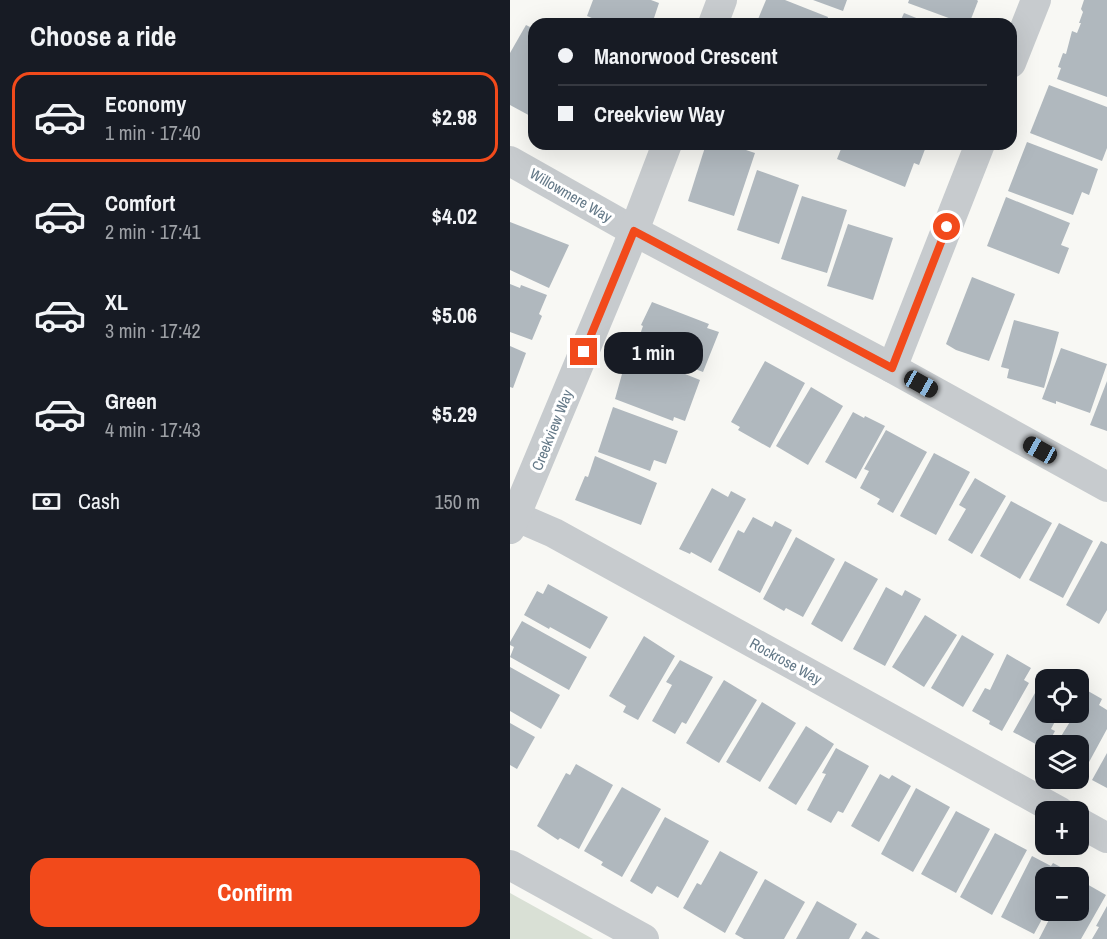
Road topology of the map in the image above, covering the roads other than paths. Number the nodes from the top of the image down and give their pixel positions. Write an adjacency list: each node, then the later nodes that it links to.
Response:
1 (722, 0): 3 (street)
2 (1036, 0): 4 (street)
3 (715, 18)
4 (1017, 48)
5 (665, 150): 8 (street, Creekview Way)
6 (978, 150): 9 (street)
7 (510, 161): 8 (street, Willowmere Way)
8 (634, 231): 9 (street, Willowmere Way); 11 (street, Creekview Way)
9 (892, 368): 10 (street, Willowmere Way)
10 (1107, 487)
11 (512, 520): 12 (street, Rockrose Way)
12 (1040, 801)
13 (1089, 828): 14 (street)
14 (1107, 837)
15 (510, 865): 16 (street)
16 (644, 939)

